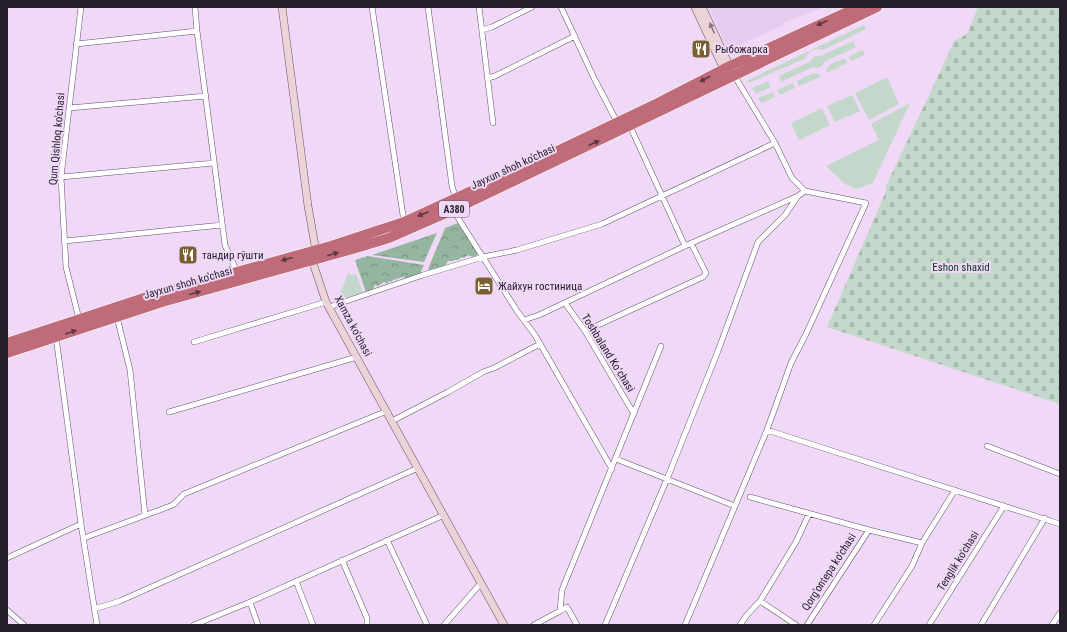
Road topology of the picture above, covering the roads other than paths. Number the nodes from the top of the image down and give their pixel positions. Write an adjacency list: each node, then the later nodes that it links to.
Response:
1 (81, 7): 17 (street, Qum Qishloq ko'chasi)
2 (195, 7): 14 (street)
3 (282, 7): 38 (street, Xamza ko'chasi)
4 (372, 7): 33 (street)
5 (428, 7): 31 (street)
6 (479, 7): 13 (street)
7 (532, 7): 13 (street)
8 (561, 7): 16 (street)
9 (695, 7): 18 (street)
10 (702, 7): 18 (street, one-way to 10)
11 (858, 7): 15 (highway, Jayxun shoh ko'chasi / A380, one-way to 15)
12 (878, 7): 15 (highway, Jayxun shoh ko'chasi / A380)
13 (482, 30): 19 (street)
14 (197, 31): 17 (street); 20 (street)
15 (807, 35): 18 (highway, Jayxun shoh ko'chasi / A380)
16 (575, 36): 19 (street); 22 (street)
17 (76, 44): 21 (street, Qum Qishloq ko'chasi)
18 (729, 72): 22 (highway, Jayxun shoh ko'chasi / A380, one-way to 22); 24 (highway, Jayxun shoh ko'chasi / A380); 25 (street)
19 (488, 78): 23 (street)
20 (206, 96): 21 (street); 26 (street)
21 (69, 108): 27 (street, Qum Qishloq ko'chasi)
22 (617, 122): 31 (highway, Jayxun shoh ko'chasi / A380)
23 (493, 123)
24 (630, 126): 29 (street); 32 (highway, Jayxun shoh ko'chasi / A380, one-way to 24)
25 (775, 144): 28 (street); 29 (street)
26 (214, 163): 27 (street); 34 (street)
27 (61, 177): 35 (street, Qum Qishloq ko'chasi)
28 (805, 191): 30 (street); 58 (street)
29 (662, 196): 37 (street); 39 (street)
30 (798, 196): 36 (street); 64 (street)
31 (456, 199): 33 (highway, Jayxun shoh ko'chasi / A380, one-way to 33)
32 (453, 210): 38 (highway, Jayxun shoh ko'chasi / A380, one-way to 32); 39 (street)
33 (404, 222): 38 (highway, Jayxun shoh ko'chasi / A380)
34 (222, 225): 35 (street); 40 (street)
35 (65, 241): 44 (street, Qum Qishloq ko'chasi)
36 (691, 243): 37 (street); 46 (street)
37 (685, 246): 41 (street)
38 (314, 255): 40 (highway, Jayxun shoh ko'chasi / A380, one-way to 40); 42 (street, Xamza ko'chasi); 43 (highway, Jayxun shoh ko'chasi / A380, one-way to 38)
39 (483, 257): 42 (street); 45 (street)
40 (237, 272): 44 (highway, Jayxun shoh ko'chasi / A380)
41 (565, 303): 45 (street); 46 (street, Toshbaland Koʻchasi)
42 (328, 305): 48 (street); 53 (street, Xamza ko'chasi)
43 (117, 317): 47 (highway, Jayxun shoh ko'chasi / A380, one-way to 43); 70 (street)
44 (80, 319): 47 (highway, Jayxun shoh ko'chasi / A380)
45 (524, 320): 50 (street)
46 (585, 331): 56 (street, Toshbaland Koʻchasi)
47 (55, 332): 49 (highway, Jayxun shoh ko'chasi / A380); 52 (highway, Jayxun shoh ko'chasi / A380); 73 (street)
48 (194, 342)
49 (7, 343)
50 (540, 344): 57 (street); 62 (street)
51 (661, 346): 56 (street)
52 (7, 353)
53 (357, 357): 54 (street, Xamza ko'chasi); 55 (street)
54 (387, 411): 57 (street, Xamza ko'chasi); 70 (street)
55 (168, 412)
56 (634, 414): 60 (street)
57 (392, 421): 61 (street, Xamza ko'chasi)
58 (766, 430): 65 (street); 67 (street)
59 (987, 446): 63 (street)
60 (616, 459): 62 (street); 64 (street)
61 (418, 468): 71 (street, Xamza ko'chasi); 85 (street)
62 (612, 469): 87 (street)
63 (1060, 474)
64 (666, 479): 67 (street); 101 (street)
65 (955, 490): 68 (street); 78 (street)
66 (750, 497): 69 (street)
67 (735, 506): 102 (street)
68 (1004, 506): 72 (street); 107 (street, Tenglik ko'chasi)
69 (809, 514): 75 (street); 83 (street)
70 (145, 515): 76 (street)
71 (444, 515): 77 (street); 82 (street, Xamza ko'chasi)
72 (1045, 518): 74 (street); 108 (street)
73 (81, 524): 76 (street); 79 (street)
74 (1060, 524)
75 (869, 530): 78 (street); 105 (street, Qorg'ontepa ko'chasi)
76 (84, 538): 85 (street)
77 (387, 540): 80 (street); 96 (street)
78 (922, 544): 106 (street)
79 (7, 558)
80 (342, 560): 81 (street); 95 (street)
81 (296, 581): 84 (street); 94 (street)
82 (481, 583): 97 (street); 98 (street, Xamza ko'chasi)
83 (760, 601): 103 (street); 104 (street)
84 (250, 602): 89 (street); 93 (street)
85 (94, 609): 91 (street)
86 (7, 610): 90 (street)
87 (560, 610): 99 (street); 100 (street)
88 (1060, 613): 109 (street)
89 (209, 622): 92 (street)
90 (24, 625)
91 (97, 625)
92 (194, 625)
93 (258, 625)
94 (312, 625)
95 (367, 625)
96 (426, 625)
97 (444, 625)
98 (504, 625)
99 (534, 625)
100 (577, 625)
101 (606, 625)
102 (685, 625)
103 (740, 625)
104 (796, 625)
105 (807, 625)
106 (874, 625)
107 (928, 625)
108 (981, 625)
109 (1052, 625)

